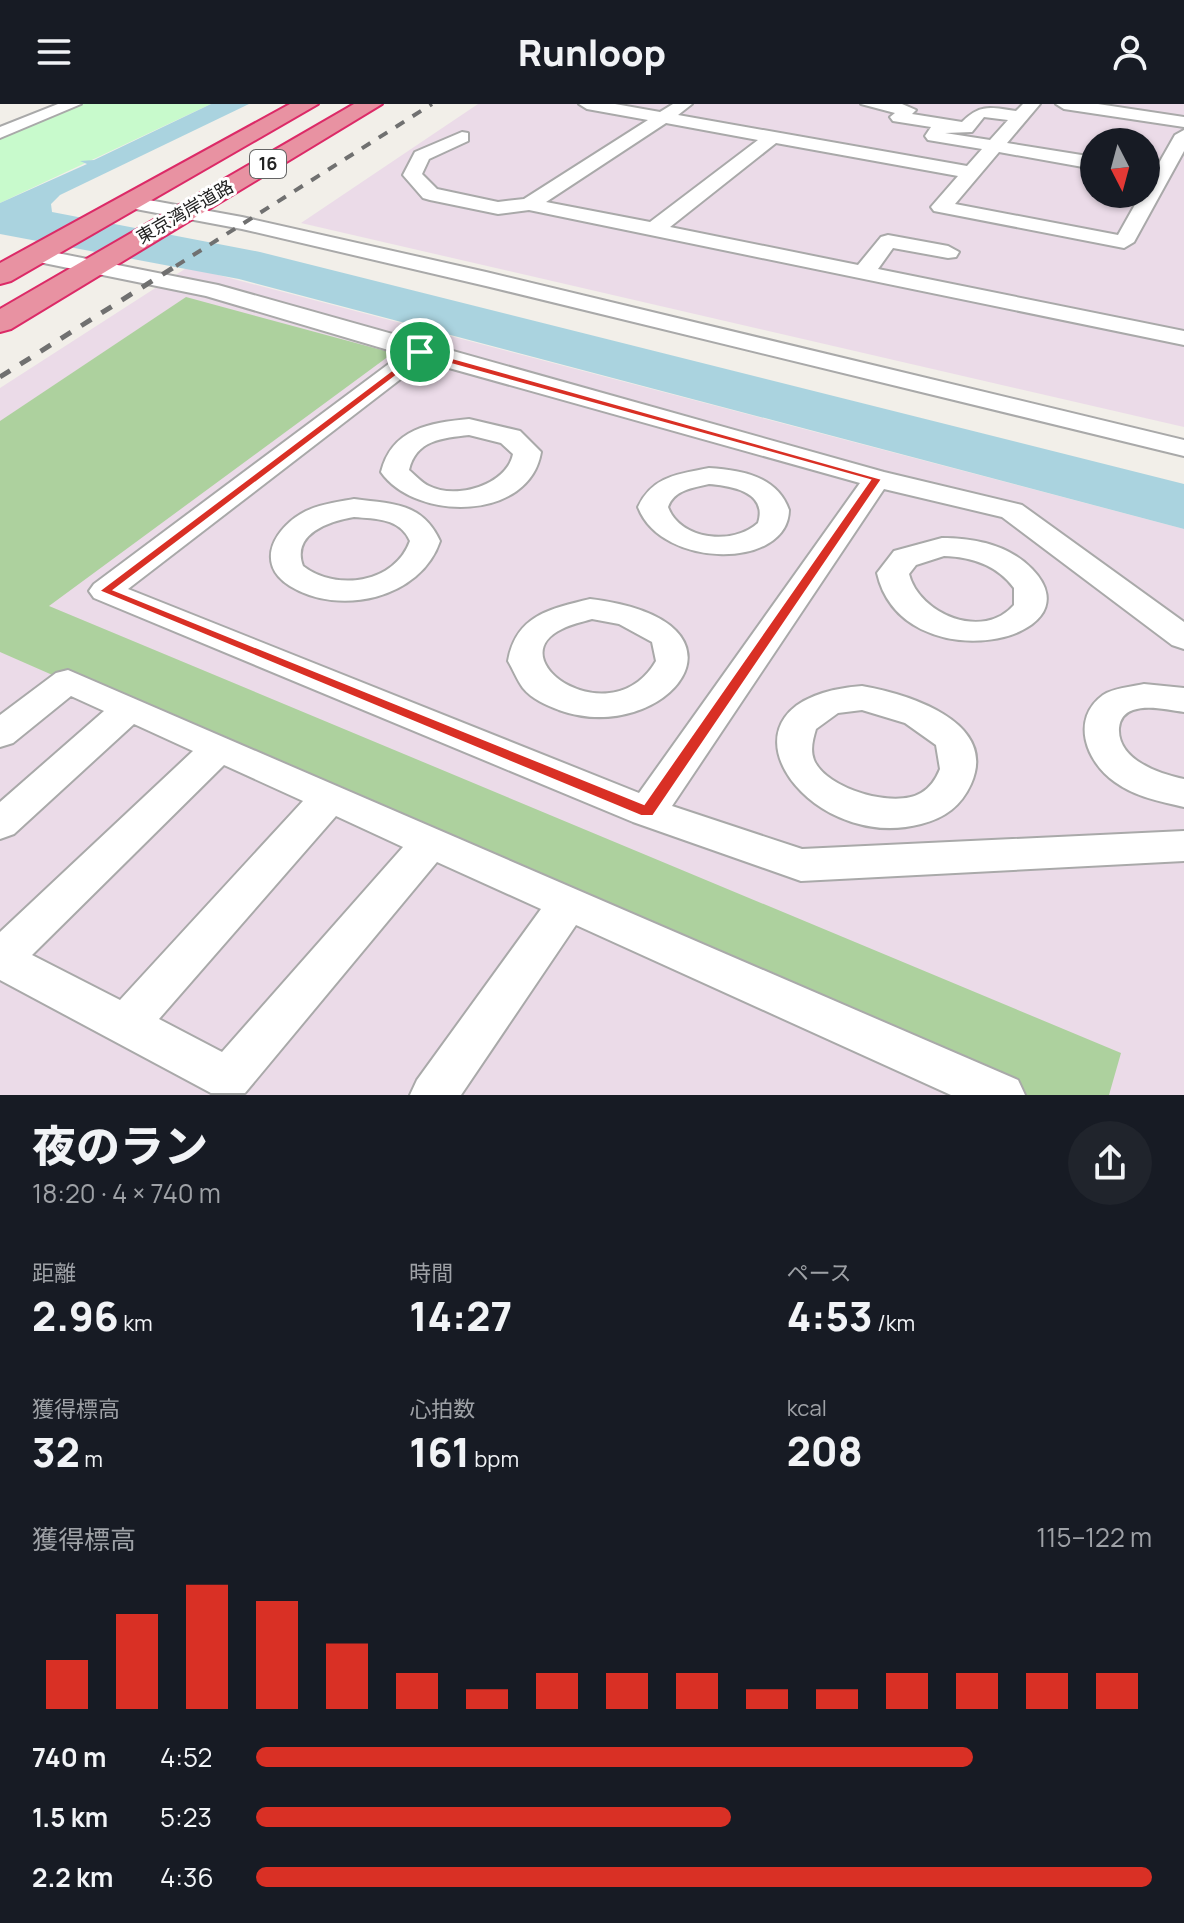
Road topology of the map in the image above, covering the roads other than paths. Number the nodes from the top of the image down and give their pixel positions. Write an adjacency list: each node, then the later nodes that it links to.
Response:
1 (73, 104): 16 (street)
2 (307, 104): 27 (highway, 東京湾岸道路 / 16)
3 (371, 104): 28 (highway, 東京湾岸道路 / 16)
4 (587, 104): 11 (street)
5 (684, 104): 11 (street)
6 (869, 104): 12 (street)
7 (1064, 104): 8 (street)
8 (1123, 108): 13 (street)
9 (997, 109): 10 (street); 15 (street)
10 (1026, 111): 20 (street)
11 (663, 117): 19 (street); 25 (street)
12 (898, 118): 14 (street); 21 (street)
13 (1184, 122)
14 (943, 124): 15 (street); 20 (street)
15 (966, 128): 20 (street)
16 (0, 133)
17 (1184, 135): 23 (street)
18 (462, 137): 25 (street)
19 (773, 137): 21 (street); 29 (street)
20 (999, 140): 22 (street); 24 (street)
21 (859, 152): 24 (street)
22 (1080, 160)
23 (1160, 165)
24 (969, 172): 26 (street)
25 (529, 204): 29 (street)
26 (1139, 208)
27 (122, 209): 28 (street); 31 (highway, 東京湾岸道路 / 16)
28 (175, 219): 32 (highway, 東京湾岸道路 / 16); 38 (street)
29 (654, 229): 33 (street)
30 (948, 252): 33 (street)
31 (37, 255): 32 (street); 34 (highway, 東京湾岸道路 / 16)
32 (94, 266): 35 (highway, 東京湾岸道路 / 16); 37 (street)
33 (864, 272): 36 (street)
34 (0, 275)
35 (0, 322)
36 (1184, 338)
37 (420, 352): 39 (street); 47 (street)
38 (1184, 448)
39 (877, 479): 40 (street); 47 (street)
40 (1184, 638)
41 (1184, 700): 45 (street)
42 (130, 708): 43 (street); 44 (street); 48 (street)
43 (0, 734)
44 (219, 748): 46 (street); 52 (street)
45 (1184, 793)
46 (330, 797): 49 (street); 53 (street)
47 (647, 812): 50 (street)
48 (0, 824)
49 (431, 842): 51 (street); 53 (street)
50 (1184, 846)
51 (568, 903): 54 (street); 55 (street)
52 (0, 959): 53 (street)
53 (126, 1025)
54 (434, 1095)
55 (1001, 1095)

